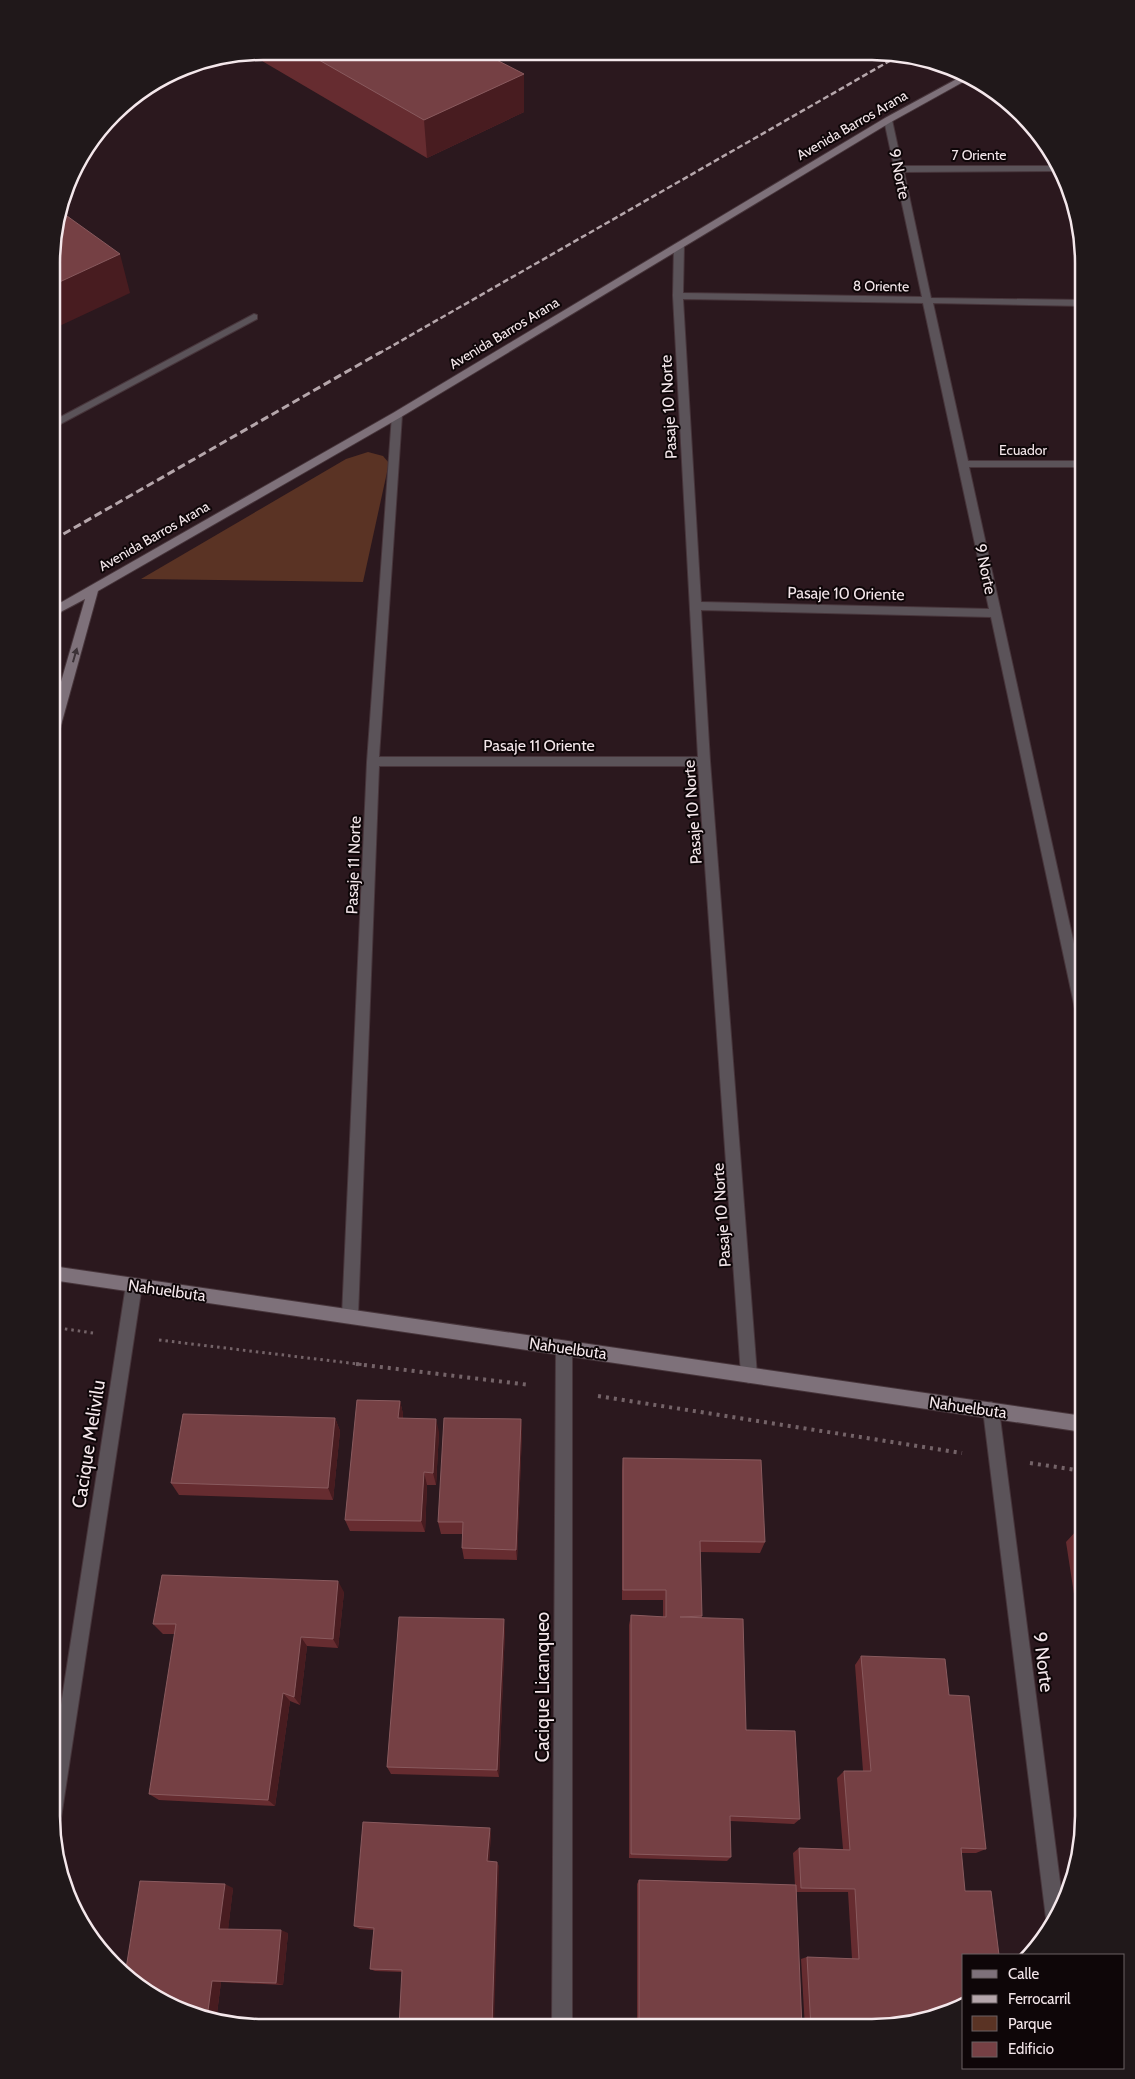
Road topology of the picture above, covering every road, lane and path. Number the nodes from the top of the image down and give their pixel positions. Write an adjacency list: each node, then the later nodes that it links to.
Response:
1 (961, 80): 2 (main road, Avenida Barros Arana)
2 (888, 120): 3 (street, 9 Norte); 5 (main road, Avenida Barros Arana)
3 (898, 169): 4 (street, 7 Oriente); 7 (street, 9 Norte)
4 (1052, 169)
5 (679, 245): 6 (street, Pasaje 10 Norte); 10 (main road, Avenida Barros Arana)
6 (678, 296): 7 (street, 8 Oriente); 15 (street, Pasaje 10 Norte)
7 (927, 300): 8 (street, 8 Oriente); 12 (street, 9 Norte)
8 (1075, 303)
9 (254, 317): 11 (street)
10 (396, 415): 14 (main road, Avenida Barros Arana); 20 (street, Pasaje 11 Norte)
11 (60, 421)
12 (962, 464): 13 (street, Ecuador); 17 (street, 9 Norte)
13 (1075, 464)
14 (94, 587): 16 (main road, Avenida Barros Arana); 18 (main road, one-way to 14)
15 (696, 606): 17 (street, Pasaje 10 Oriente); 19 (street, Pasaje 10 Norte)
16 (60, 608)
17 (995, 613): 21 (street, 9 Norte)
18 (60, 708)
19 (704, 761): 20 (street, Pasaje 11 Oriente); 28 (street, Pasaje 10 Norte)
20 (373, 762): 26 (street, Pasaje 11 Norte)
21 (1068, 950): 22 (street); 23 (street, 9 Norte)
22 (1075, 950)
23 (1075, 980)
24 (60, 1274): 25 (main road, Nahuelbuta)
25 (134, 1285): 26 (main road, Nahuelbuta); 31 (street, Cacique Melivilu)
26 (350, 1316): 27 (main road, Nahuelbuta)
27 (564, 1348): 28 (main road, Nahuelbuta); 33 (street, Cacique Licanqueo)
28 (749, 1375): 29 (main road, Nahuelbuta)
29 (991, 1410): 30 (main road, Nahuelbuta); 32 (street, 9 Norte)
30 (1075, 1423)
31 (60, 1714)
32 (1054, 1907)
33 (562, 2019)

